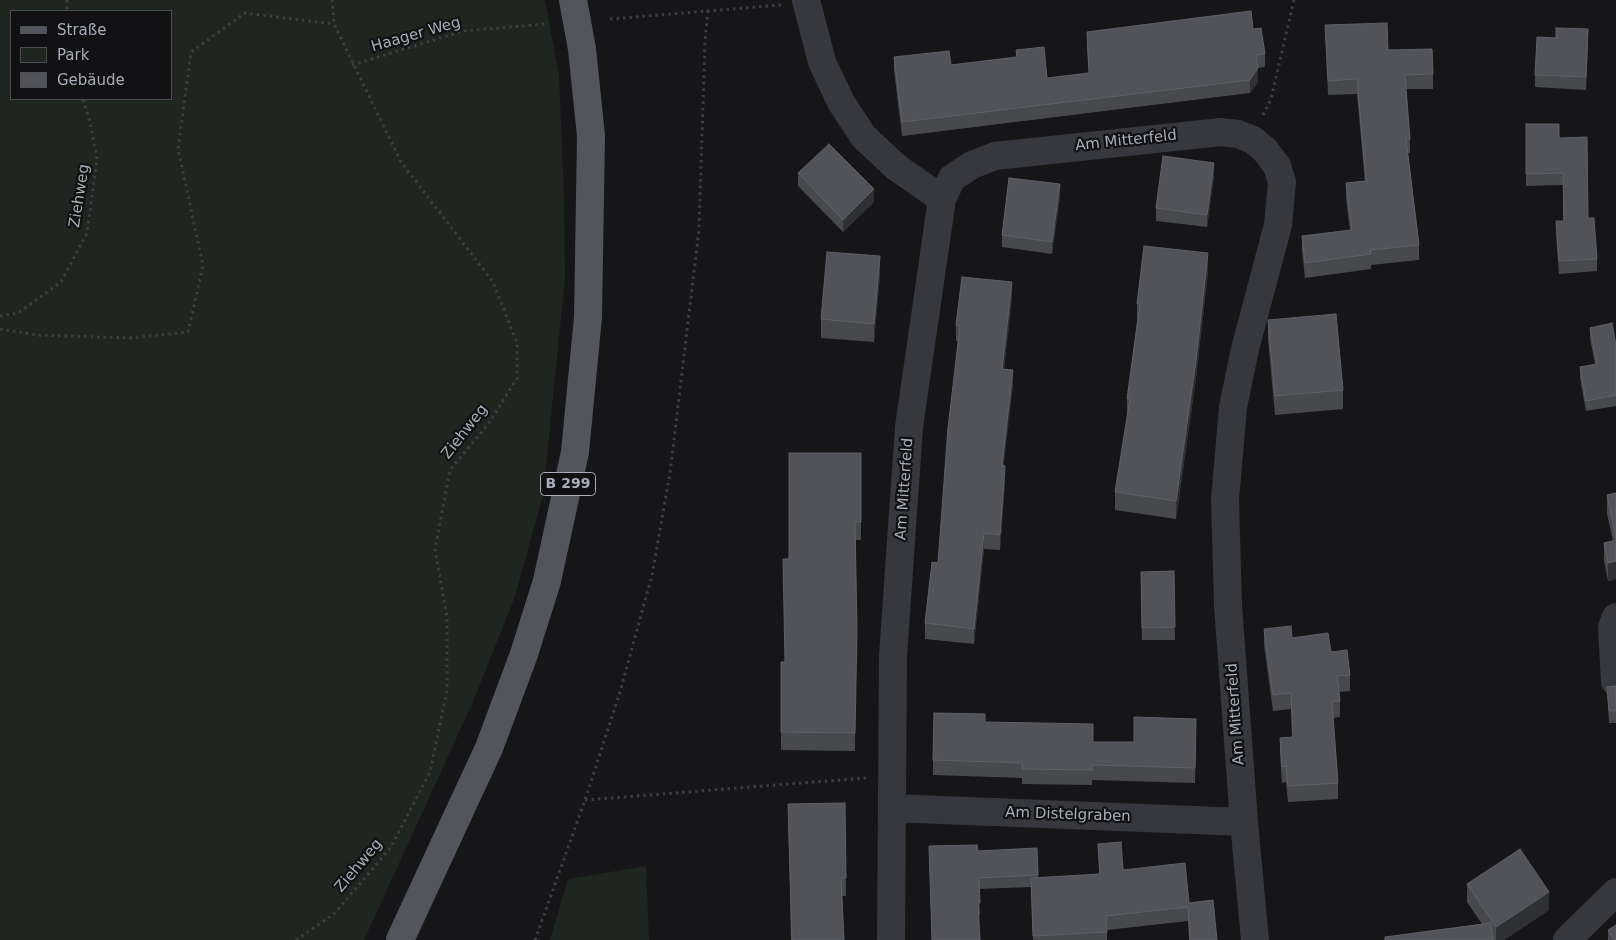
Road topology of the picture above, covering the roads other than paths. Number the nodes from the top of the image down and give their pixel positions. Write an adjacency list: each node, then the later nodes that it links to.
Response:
1 (573, 0): 9 (main road, B 299)
2 (806, 1): 3 (street)
3 (942, 199): 6 (street, Am Mitterfeld); 7 (street, Am Mitterfeld)
4 (1616, 617): 5 (street)
5 (1615, 682)
6 (892, 808): 7 (street, Am Distelgraben); 10 (street, Am Mitterfeld)
7 (1244, 822): 11 (street, Am Mitterfeld)
8 (1616, 892): 12 (street)
9 (400, 940)
10 (891, 940)
11 (1255, 940)
12 (1567, 940)

